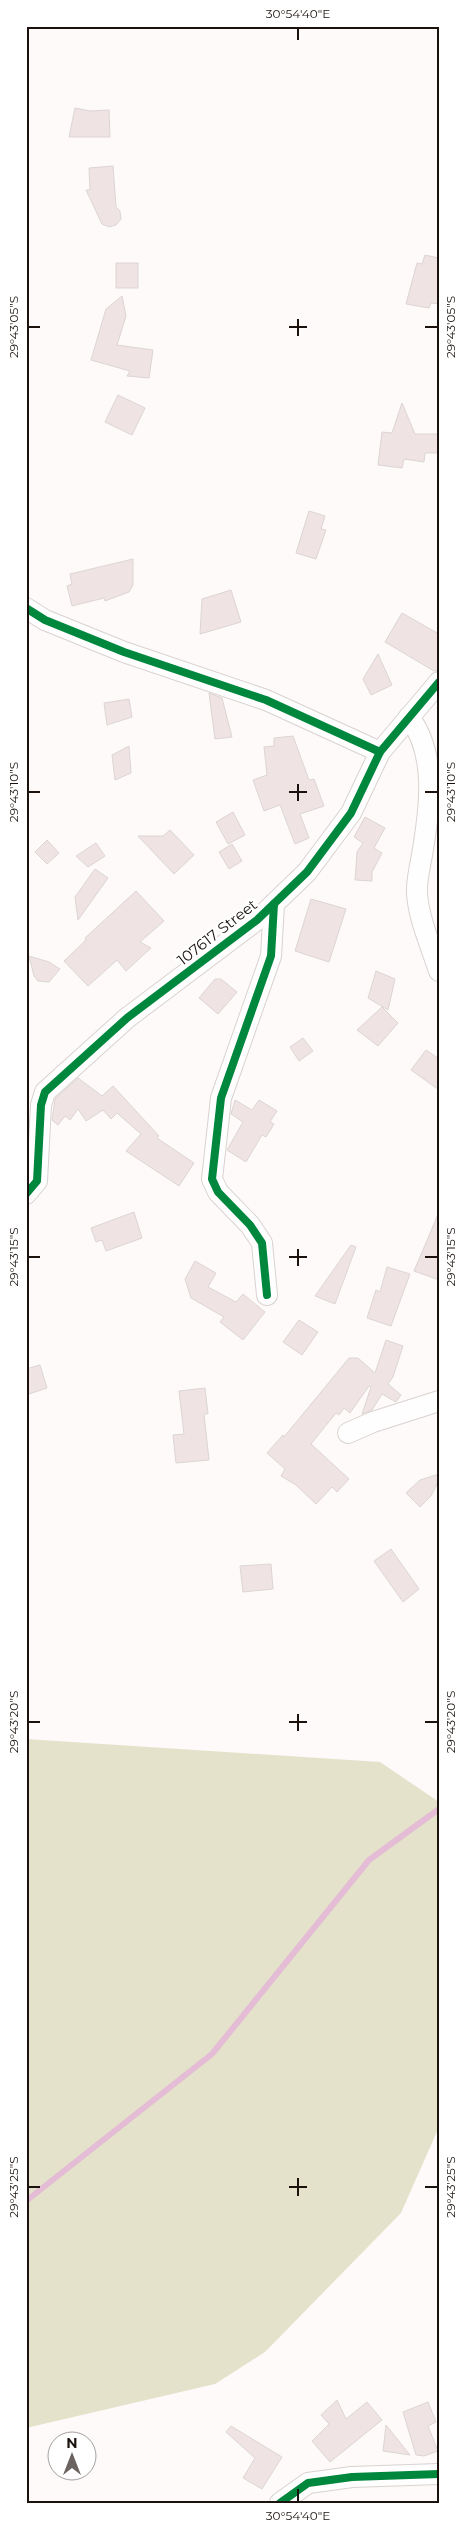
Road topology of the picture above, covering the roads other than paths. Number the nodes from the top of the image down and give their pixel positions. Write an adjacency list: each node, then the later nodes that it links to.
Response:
1 (26, 608): 4 (street)
2 (439, 682): 3 (street, 107617 Street)
3 (409, 717): 4 (street, 107617 Street); 6 (street)
4 (380, 752): 5 (street, 107617 Street)
5 (274, 904): 7 (street, 107617 Street); 8 (street)
6 (439, 971)
7 (26, 1194)
8 (267, 1295)
9 (439, 1401): 10 (street)
10 (348, 1433)
11 (439, 2474): 12 (street)
12 (280, 2503)

